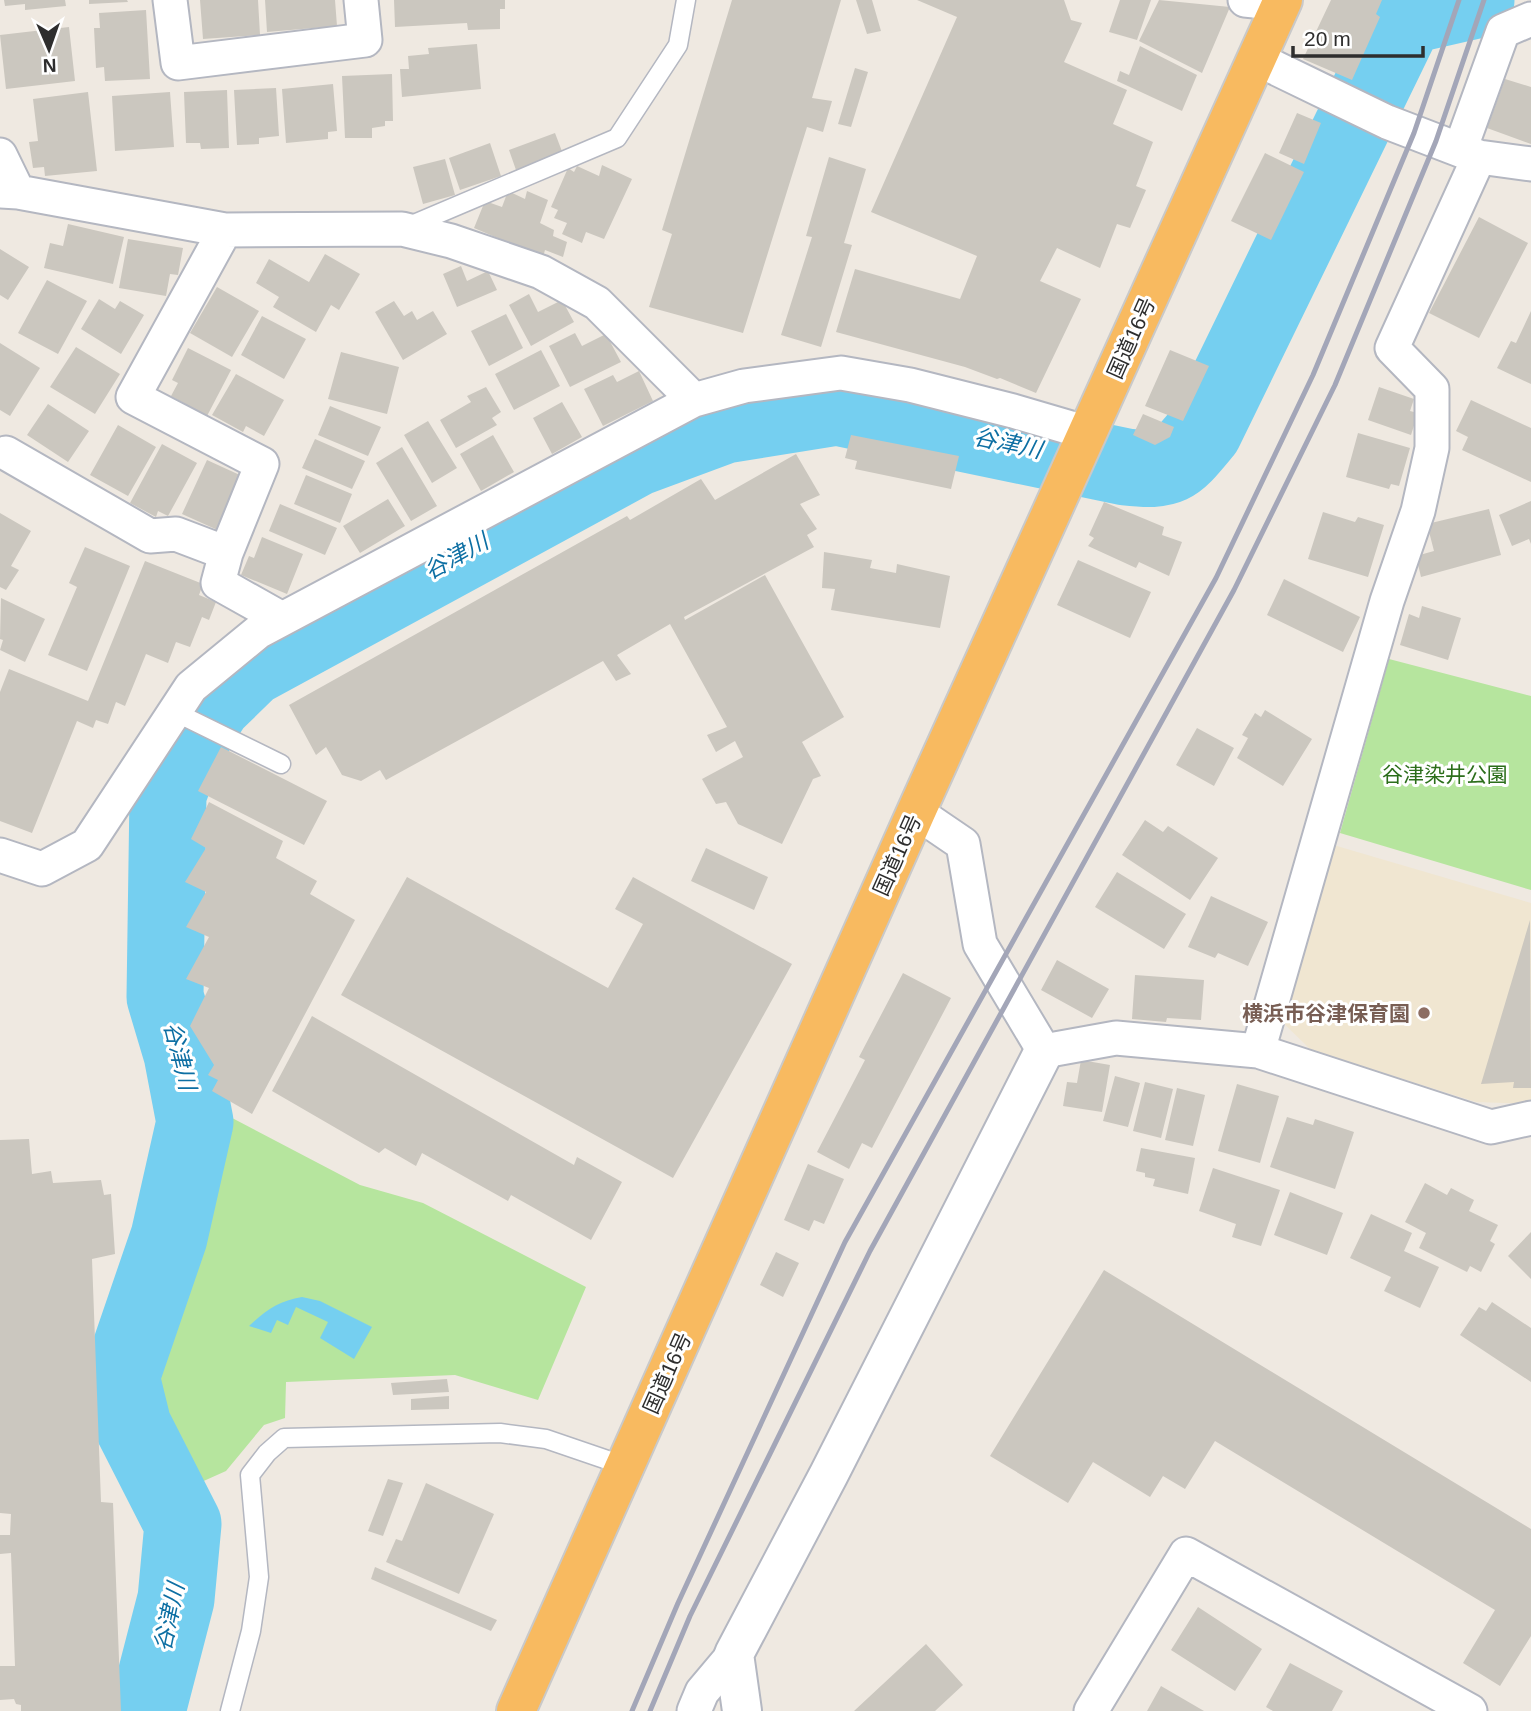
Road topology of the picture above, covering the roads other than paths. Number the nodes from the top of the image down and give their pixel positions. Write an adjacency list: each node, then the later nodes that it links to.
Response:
1 (170, 0): 2 (street)
2 (361, 0)
3 (686, 0): 11 (lane)
4 (1270, 1): 6 (highway, 国道16号)
5 (1531, 19): 7 (street)
6 (1257, 60): 7 (street); 14 (highway, 国道16号)
7 (1470, 154): 9 (street); 23 (street)
8 (0, 155): 10 (street)
9 (1531, 164)
10 (9, 192): 12 (street)
11 (402, 229): 12 (street); 13 (street)
12 (225, 230): 16 (street)
13 (694, 400): 14 (street); 17 (street)
14 (1086, 437): 20 (highway, 国道16号)
15 (6, 453): 16 (street)
16 (226, 553): 17 (street)
17 (282, 620): 18 (street)
18 (175, 712): 19 (lane); 21 (street)
19 (281, 764)
20 (916, 812): 22 (street); 25 (highway, 国道16号)
21 (0, 855)
22 (1044, 1051): 23 (street); 26 (street)
23 (1258, 1051): 24 (street)
24 (1531, 1118)
25 (625, 1466): 27 (lane); 28 (highway, 国道16号)
26 (734, 1654): 29 (street); 30 (street)
27 (230, 1711)
28 (516, 1711)
29 (694, 1711)
30 (742, 1711)
31 (1091, 1711): 32 (street)
32 (1471, 1711)

